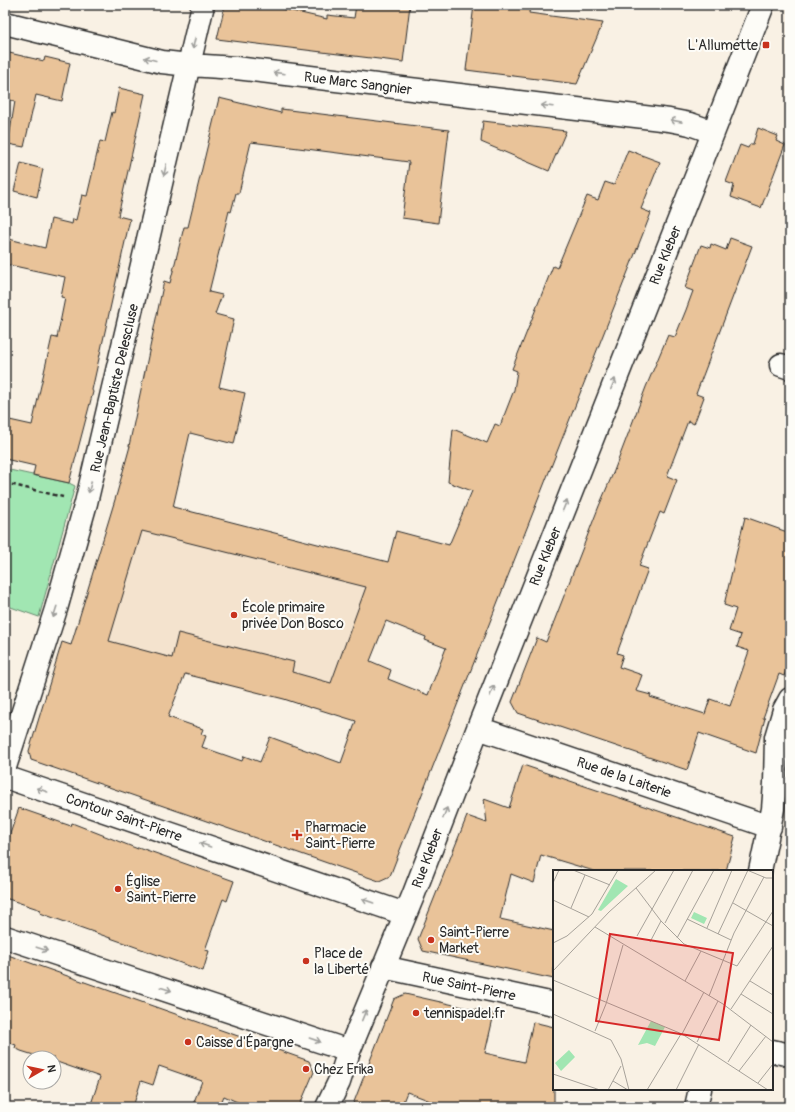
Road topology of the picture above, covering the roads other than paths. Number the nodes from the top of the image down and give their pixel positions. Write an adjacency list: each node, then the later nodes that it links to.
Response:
1 (203, 5): 4 (street, Rue Jean-Baptiste Delescluse, one-way to 4)
2 (763, 5): 5 (street, Rue Kleber)
3 (5, 24): 4 (street, Rue Marc Sangnier, one-way to 3)
4 (189, 65): 5 (street, Rue Marc Sangnier, one-way to 4); 8 (street, Rue Jean-Baptiste Delescluse, one-way to 8)
5 (713, 132): 7 (street, Rue Kleber, one-way to 5)
6 (790, 699): 10 (street)
7 (478, 728): 10 (street, Rue de la Laiterie); 12 (street, Rue Kleber, one-way to 7)
8 (5, 766)
9 (5, 777): 12 (street, Contour Saint-Pierre, one-way to 9)
10 (770, 827): 11 (street)
11 (760, 870)
12 (405, 914): 14 (street, Rue Kleber)
13 (5, 937): 16 (street, one-way to 16)
14 (383, 967): 15 (street, Rue Saint-Pierre); 16 (street, Rue Kleber, one-way to 14)
15 (553, 1004)
16 (350, 1051): 20 (street, Rue Kleber)
17 (773, 1051): 18 (street)
18 (790, 1055)
19 (700, 1090): 21 (street)
20 (327, 1107)
21 (696, 1107)

